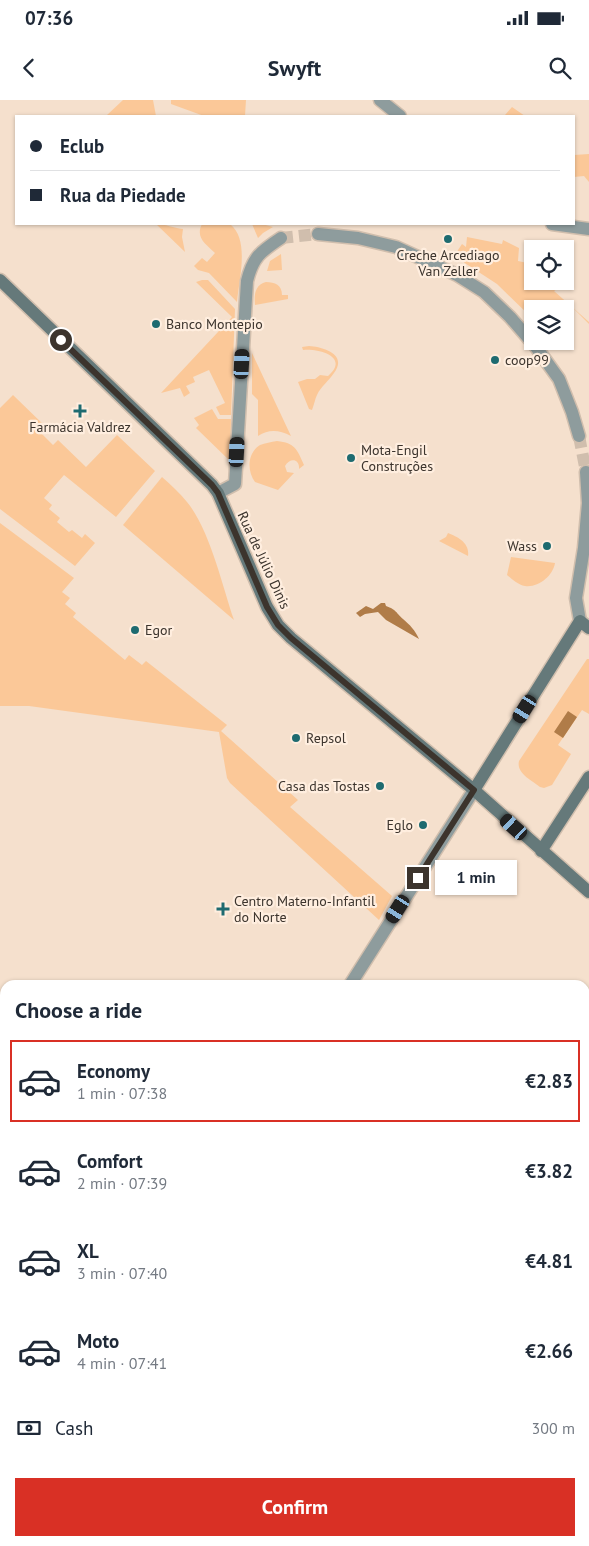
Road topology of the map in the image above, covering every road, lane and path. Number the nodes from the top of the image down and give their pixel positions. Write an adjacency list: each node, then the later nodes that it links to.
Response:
1 (380, 100): 2 (street)
2 (399, 115)
3 (559, 225): 4 (street)
4 (589, 229)
5 (318, 234): 8 (street)
6 (281, 238): 10 (street)
7 (0, 280): 10 (main road, Rua de Júlio Dinis)
8 (579, 436)
9 (586, 472): 12 (street)
10 (218, 493): 14 (main road, Rua de Júlio Dinis)
11 (589, 608): 12 (street)
12 (584, 624): 14 (main road)
13 (589, 777): 15 (main road)
14 (474, 790): 15 (main road, Rua de Júlio Dinis); 17 (street)
15 (541, 851): 16 (main road, Rua de Júlio Dinis)
16 (589, 892)
17 (353, 980)

